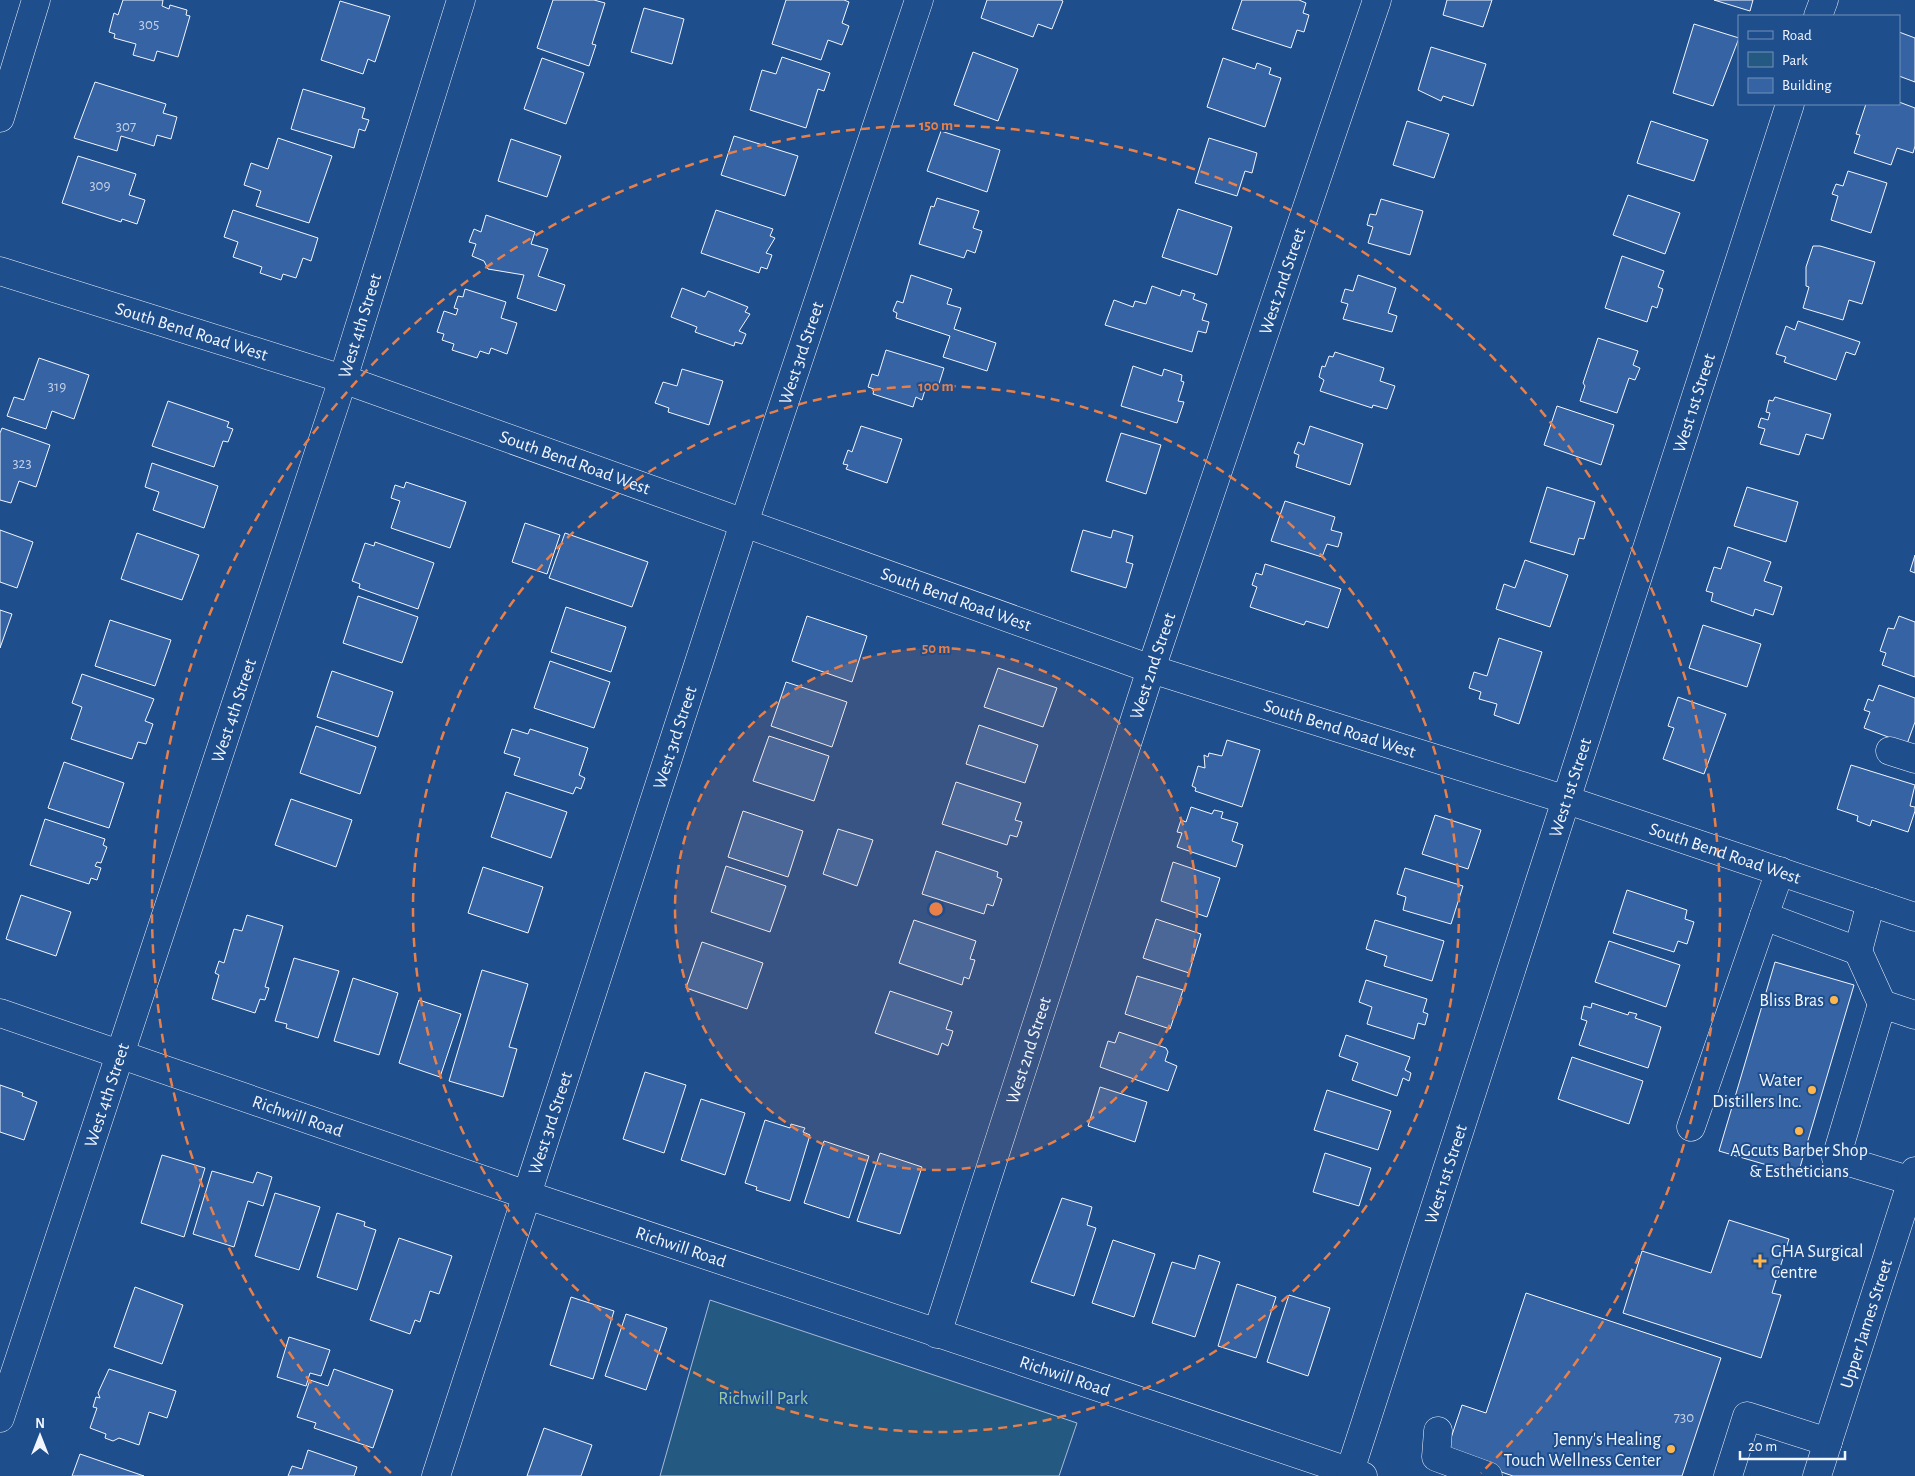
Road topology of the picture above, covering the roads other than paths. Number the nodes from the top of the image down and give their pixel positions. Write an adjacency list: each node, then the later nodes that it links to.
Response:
1 (36, 0): 8 (street)
2 (461, 0): 10 (street, West 4th Street)
3 (920, 0): 11 (street, West 3rd Street)
4 (1377, 0): 12 (street, West 2nd Street)
5 (1824, 0): 6 (street)
6 (1818, 15)
7 (1790, 105): 13 (street, West 1st Street)
8 (0, 118)
9 (0, 271): 10 (street, South Bend Road West)
10 (343, 379): 11 (street, South Bend Road West); 22 (street, West 4th Street)
11 (744, 523): 12 (street, South Bend Road West); 25 (street, West 3rd Street)
12 (1151, 669): 13 (street, South Bend Road West); 26 (street, West 2nd Street)
13 (1567, 800): 14 (street, South Bend Road West); 30 (street, West 1st Street)
14 (1780, 871): 15 (street, South Bend Road West); 16 (street)
15 (1871, 902): 17 (street, South Bend Road West); 18 (street)
16 (1764, 916): 18 (street); 23 (street)
17 (1915, 917)
18 (1858, 950): 19 (street)
19 (1882, 1004): 21 (street); 24 (street)
20 (0, 1013): 22 (street, Richwill Road)
21 (1915, 1015)
22 (121, 1054): 25 (street, Richwill Road); 27 (street, West 4th Street)
23 (1691, 1126)
24 (1913, 1176): 29 (street, Upper James Street)
25 (527, 1195): 26 (street, Richwill Road); 31 (street, West 3rd Street)
26 (937, 1334): 30 (street, Richwill Road)
27 (0, 1418)
28 (1438, 1431): 32 (street)
29 (1828, 1442): 33 (street); 34 (street, Upper James Street)
30 (1356, 1474)
31 (436, 1476)
32 (1488, 1476)
33 (1728, 1476)
34 (1817, 1476)

